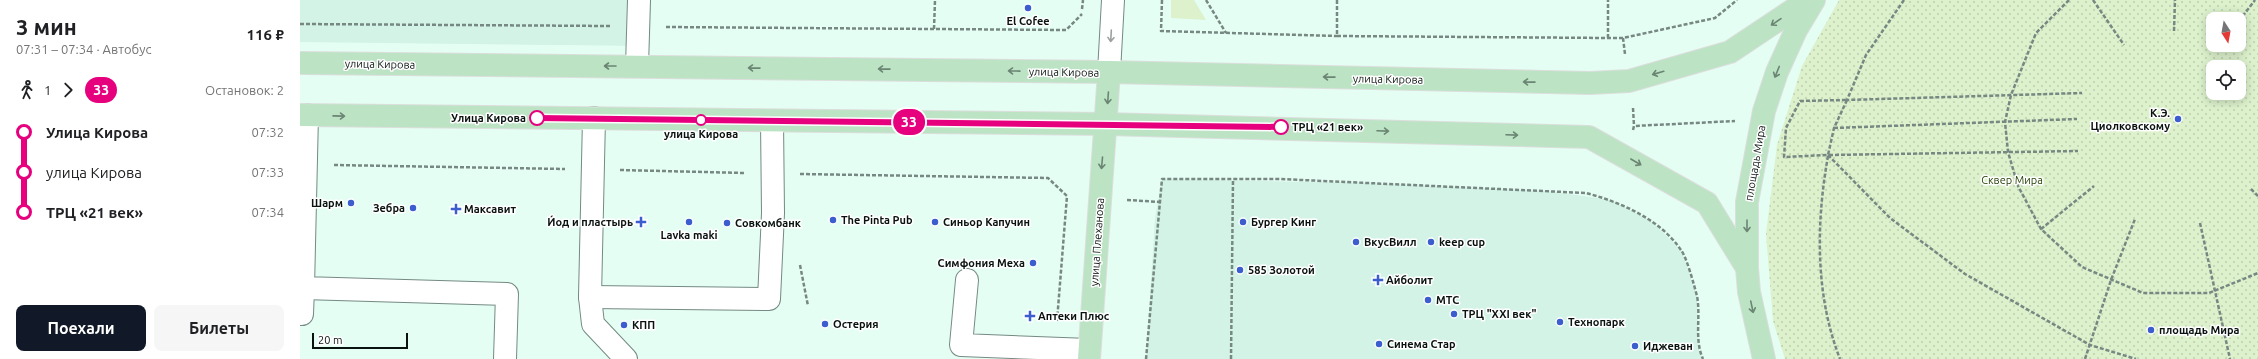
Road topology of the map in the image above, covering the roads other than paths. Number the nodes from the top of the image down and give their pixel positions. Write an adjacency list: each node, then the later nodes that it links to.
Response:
1 (638, 0): 6 (street)
2 (1113, 0): 7 (street, one-way to 7)
3 (1808, 0): 7 (main road, улица Кирова, one-way to 7)
4 (1814, 0): 12 (main road, площадь Мира, one-way to 12)
5 (300, 63): 6 (main road, улица Кирова, one-way to 5)
6 (637, 66): 7 (main road, улица Кирова, one-way to 6)
7 (1109, 72): 11 (main road, улица Плеханова, one-way to 11)
8 (304, 115): 9 (main road, one-way to 9); 14 (street)
9 (594, 118): 10 (main road); 15 (street)
10 (772, 121): 11 (main road); 15 (street)
11 (1106, 124): 12 (main road, one-way to 12); 17 (main road, улица Плеханова, one-way to 17)
12 (1747, 268): 20 (main road, площадь Мира, one-way to 20)
13 (967, 280): 17 (street)
14 (303, 288): 16 (street); 18 (street)
15 (590, 297): 19 (street)
16 (300, 314)
17 (1089, 354)
18 (505, 359)
19 (626, 359)
20 (1764, 359)

